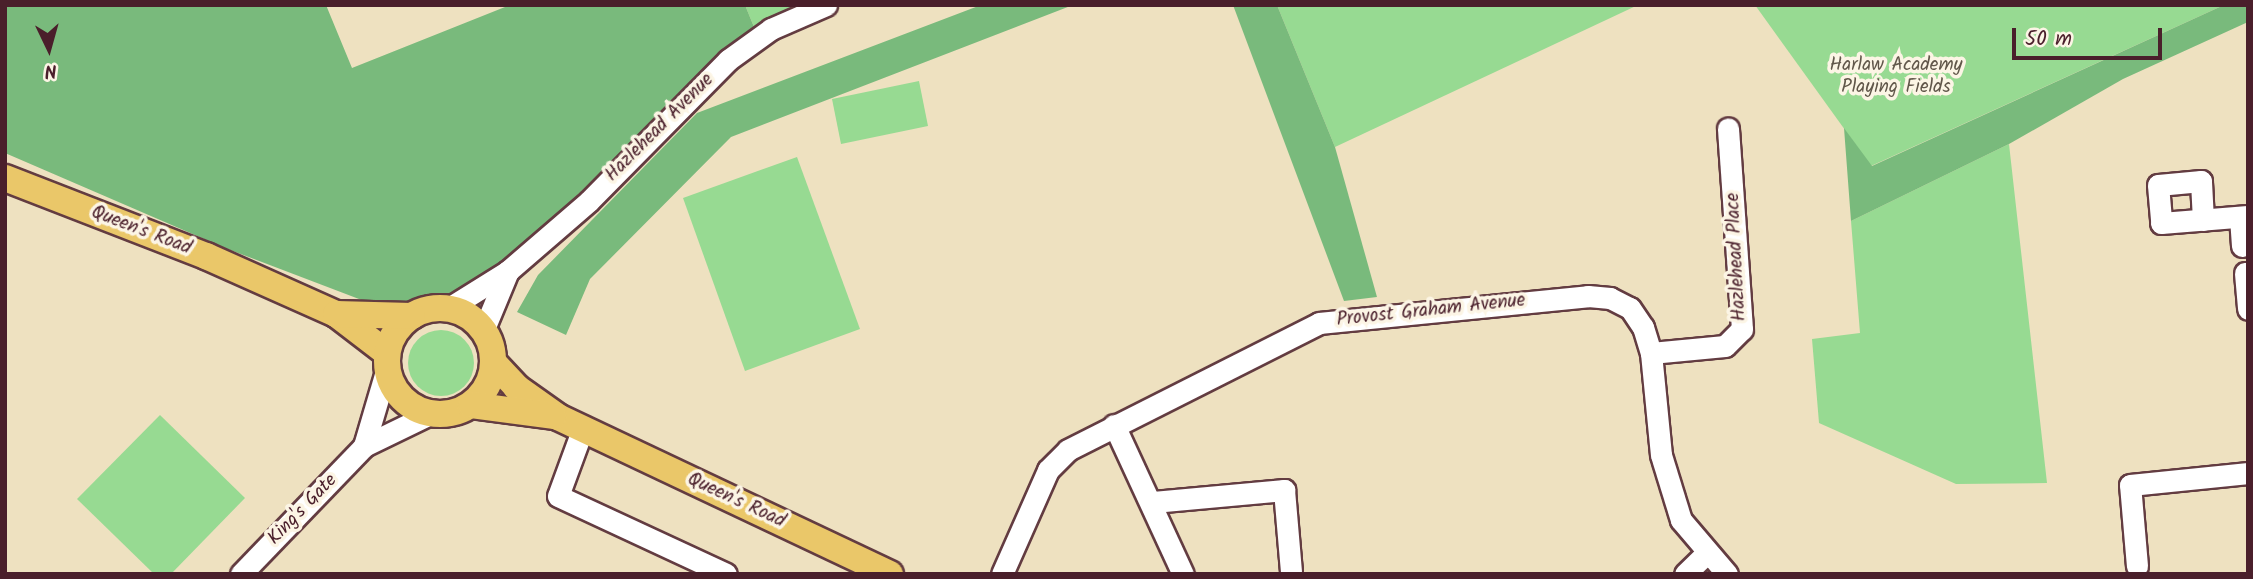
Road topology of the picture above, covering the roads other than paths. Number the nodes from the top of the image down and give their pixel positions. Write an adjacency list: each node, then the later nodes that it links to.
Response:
1 (826, 5): 7 (street, Hazlehead Avenue)
2 (1728, 128): 14 (street, Hazlehead Place)
3 (5, 178): 11 (main road, Queen's Road)
4 (2244, 217): 5 (street); 6 (street)
5 (2203, 220)
6 (2242, 246)
7 (508, 271): 9 (street, Hazlehead Avenue); 13 (street, Hazlehead Avenue)
8 (2245, 272): 10 (street)
9 (449, 308): 12 (main road); 13 (main road)
10 (2248, 309)
11 (336, 314): 12 (main road); 15 (main road)
12 (412, 316): 15 (main road)
13 (484, 329): 16 (main road)
14 (1651, 353): 20 (street, Provost Graham Avenue); 25 (street, Provost Graham Avenue)
15 (387, 360): 18 (main road); 22 (street, King's Gate)
16 (494, 363): 17 (main road); 19 (main road, Queen's Road)
17 (471, 405): 18 (main road); 19 (main road, Queen's Road)
18 (430, 414): 22 (street, King's Gate)
19 (558, 417): 21 (main road, Queen's Road)
20 (1114, 425): 24 (street); 31 (street, Provost Graham Avenue)
21 (579, 439): 29 (street); 30 (main road, Queen's Road)
22 (364, 446): 28 (street, King's Gate)
23 (2248, 473): 26 (street)
24 (1153, 502): 27 (street); 32 (street)
25 (1706, 554): 33 (street); 34 (street, Provost Graham Avenue)
26 (2137, 566)
27 (1291, 572)
28 (241, 574)
29 (726, 574)
30 (890, 574)
31 (1002, 574)
32 (1183, 574)
33 (1685, 574)
34 (1727, 574)

